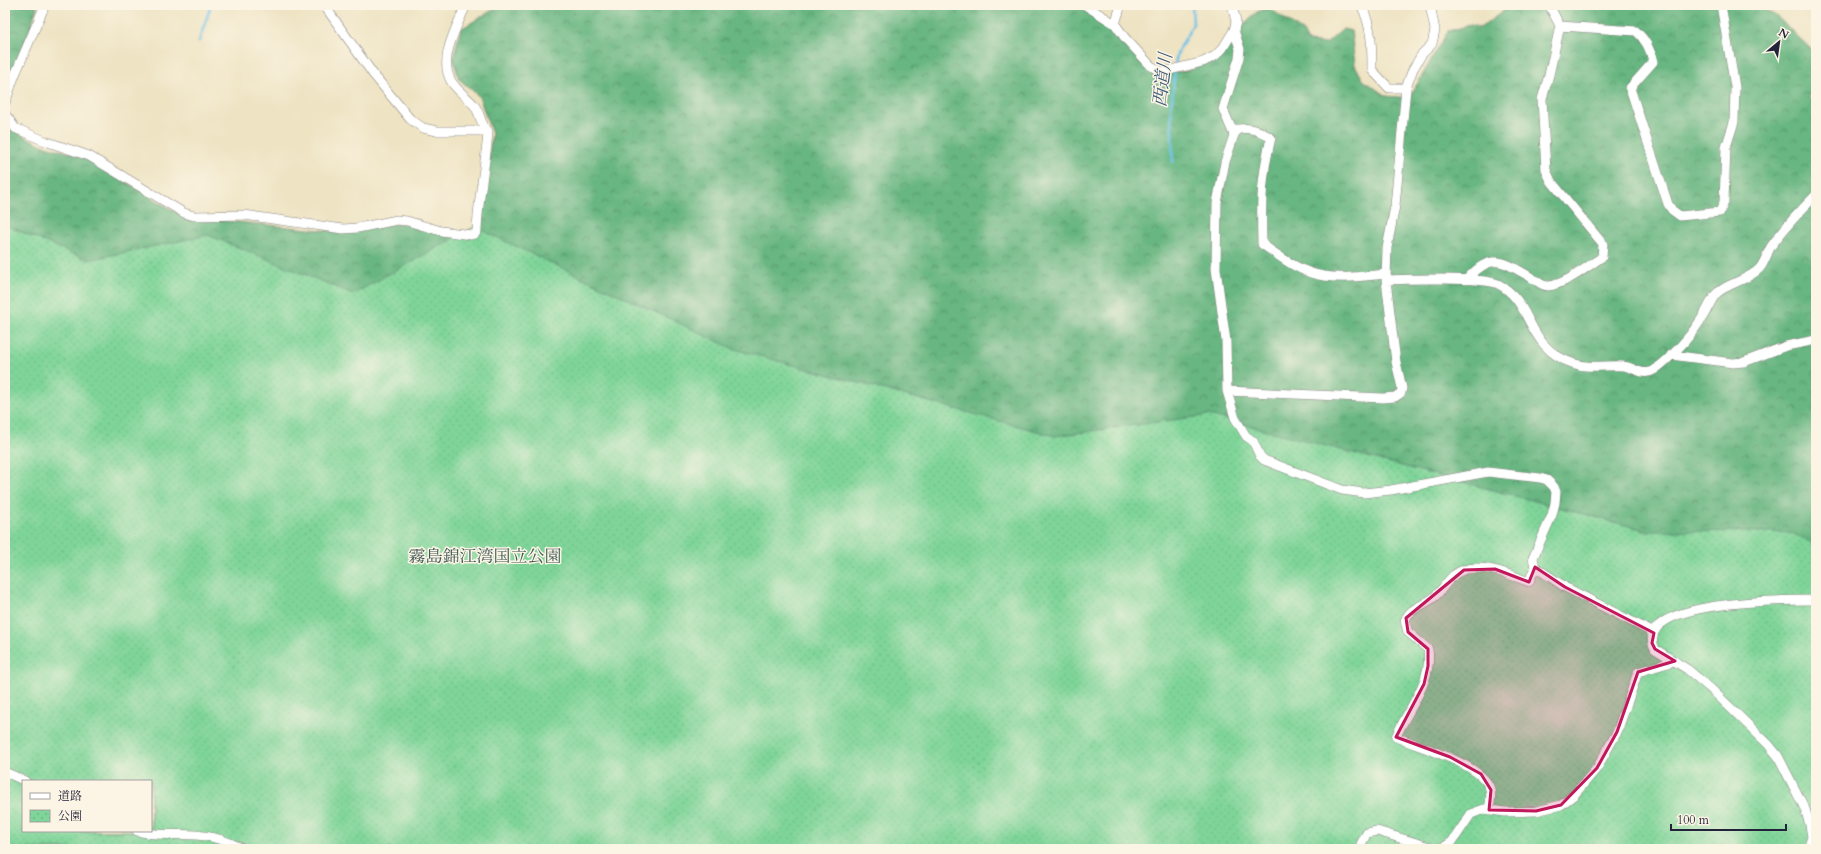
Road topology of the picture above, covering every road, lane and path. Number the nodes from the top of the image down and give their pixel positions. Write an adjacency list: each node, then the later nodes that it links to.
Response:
1 (44, 5): 15 (street)
2 (324, 5): 18 (street)
3 (466, 5): 18 (street)
4 (1085, 5): 11 (street)
5 (1121, 5): 11 (street)
6 (1232, 5): 13 (street)
7 (1361, 5): 14 (street)
8 (1430, 5): 14 (street)
9 (1549, 5): 12 (street)
10 (1721, 5): 12 (street)
11 (1115, 24): 13 (street)
12 (1560, 26): 22 (street)
13 (1234, 30): 19 (street)
14 (1406, 88): 21 (street)
15 (5, 100): 16 (street)
16 (5, 103)
17 (5, 114): 18 (street)
18 (488, 131)
19 (1234, 135): 21 (street); 25 (street)
20 (1816, 195): 24 (street)
21 (1386, 277): 22 (street); 25 (street)
22 (1466, 280): 24 (street)
23 (1816, 340): 24 (street)
24 (1671, 355)
25 (1227, 391): 26 (street)
26 (1535, 567): 28 (street); 32 (street)
27 (1816, 600): 28 (street)
28 (1654, 633): 29 (street)
29 (1674, 661): 32 (street); 40 (street)
30 (5, 772): 31 (street)
31 (24, 780)
32 (1489, 810): 37 (street)
33 (144, 832): 34 (street)
34 (243, 849)
35 (1361, 849): 36 (street)
36 (1436, 849)
37 (1441, 849)
38 (1559, 849): 39 (street)
39 (1592, 849)
40 (1808, 849)

